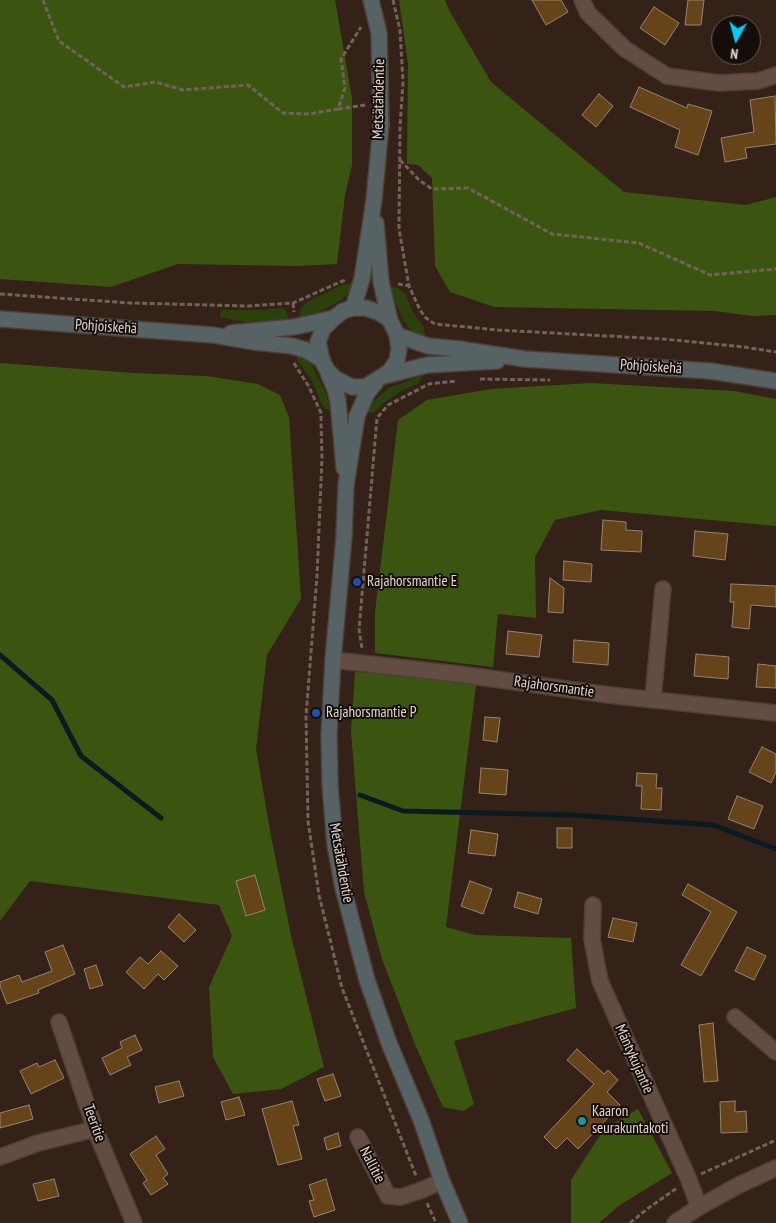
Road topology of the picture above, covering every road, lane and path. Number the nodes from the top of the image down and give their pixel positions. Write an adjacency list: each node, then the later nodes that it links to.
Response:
1 (44, 0): 7 (path)
2 (392, 0): 8 (path)
3 (582, 0): 5 (street)
4 (372, 4): 6 (main road, Metsätähdentie); 7 (path)
5 (776, 75)
6 (380, 104): 7 (path); 9 (main road, Metsätähdentie)
7 (338, 109)
8 (400, 159): 10 (path); 13 (path)
9 (374, 200): 11 (main road, Metsätähdentie); 12 (main road, Metsätähdentie)
10 (776, 269)
11 (362, 279): 14 (path); 15 (main road, Metsätähdentie)
12 (381, 282): 13 (path); 18 (main road, Metsätähdentie)
13 (409, 286): 21 (path)
14 (0, 294)
15 (353, 308): 16 (main road); 18 (main road)
16 (334, 318): 19 (main road, Pohjoiskehä); 23 (main road)
17 (0, 319): 19 (main road, Pohjoiskehä)
18 (390, 320): 20 (main road)
19 (213, 335): 23 (main road, Pohjoiskehä)
20 (398, 335): 22 (main road, Pohjoiskehä); 24 (main road)
21 (776, 352)
22 (526, 359): 24 (main road, Pohjoiskehä); 28 (main road, Pohjoiskehä)
23 (324, 365): 24 (main road); 29 (main road, Metsätähdentie)
24 (380, 379): 29 (main road, Metsätähdentie)
25 (461, 380): 32 (path)
26 (479, 380): 27 (path)
27 (550, 380)
28 (776, 381)
29 (346, 485): 31 (main road, Metsätähdentie)
30 (663, 589): 33 (street)
31 (333, 660): 32 (street, Rajahorsmantie); 43 (main road, Metsätähdentie)
32 (365, 663): 33 (street, Rajahorsmantie)
33 (653, 700): 34 (street, Rajahorsmantie)
34 (776, 713)
35 (593, 905): 44 (street, Mäntykujantie)
36 (735, 1017): 38 (street)
37 (59, 1022): 39 (street, Teeritie)
38 (776, 1052)
39 (95, 1129): 41 (street); 45 (street, Teeritie)
40 (358, 1137): 43 (street, Nallitie)
41 (0, 1157)
42 (776, 1168): 44 (street)
43 (442, 1181): 46 (main road, Metsätähdentie)
44 (699, 1207): 47 (street)
45 (134, 1223)
46 (460, 1223)
47 (675, 1223)

